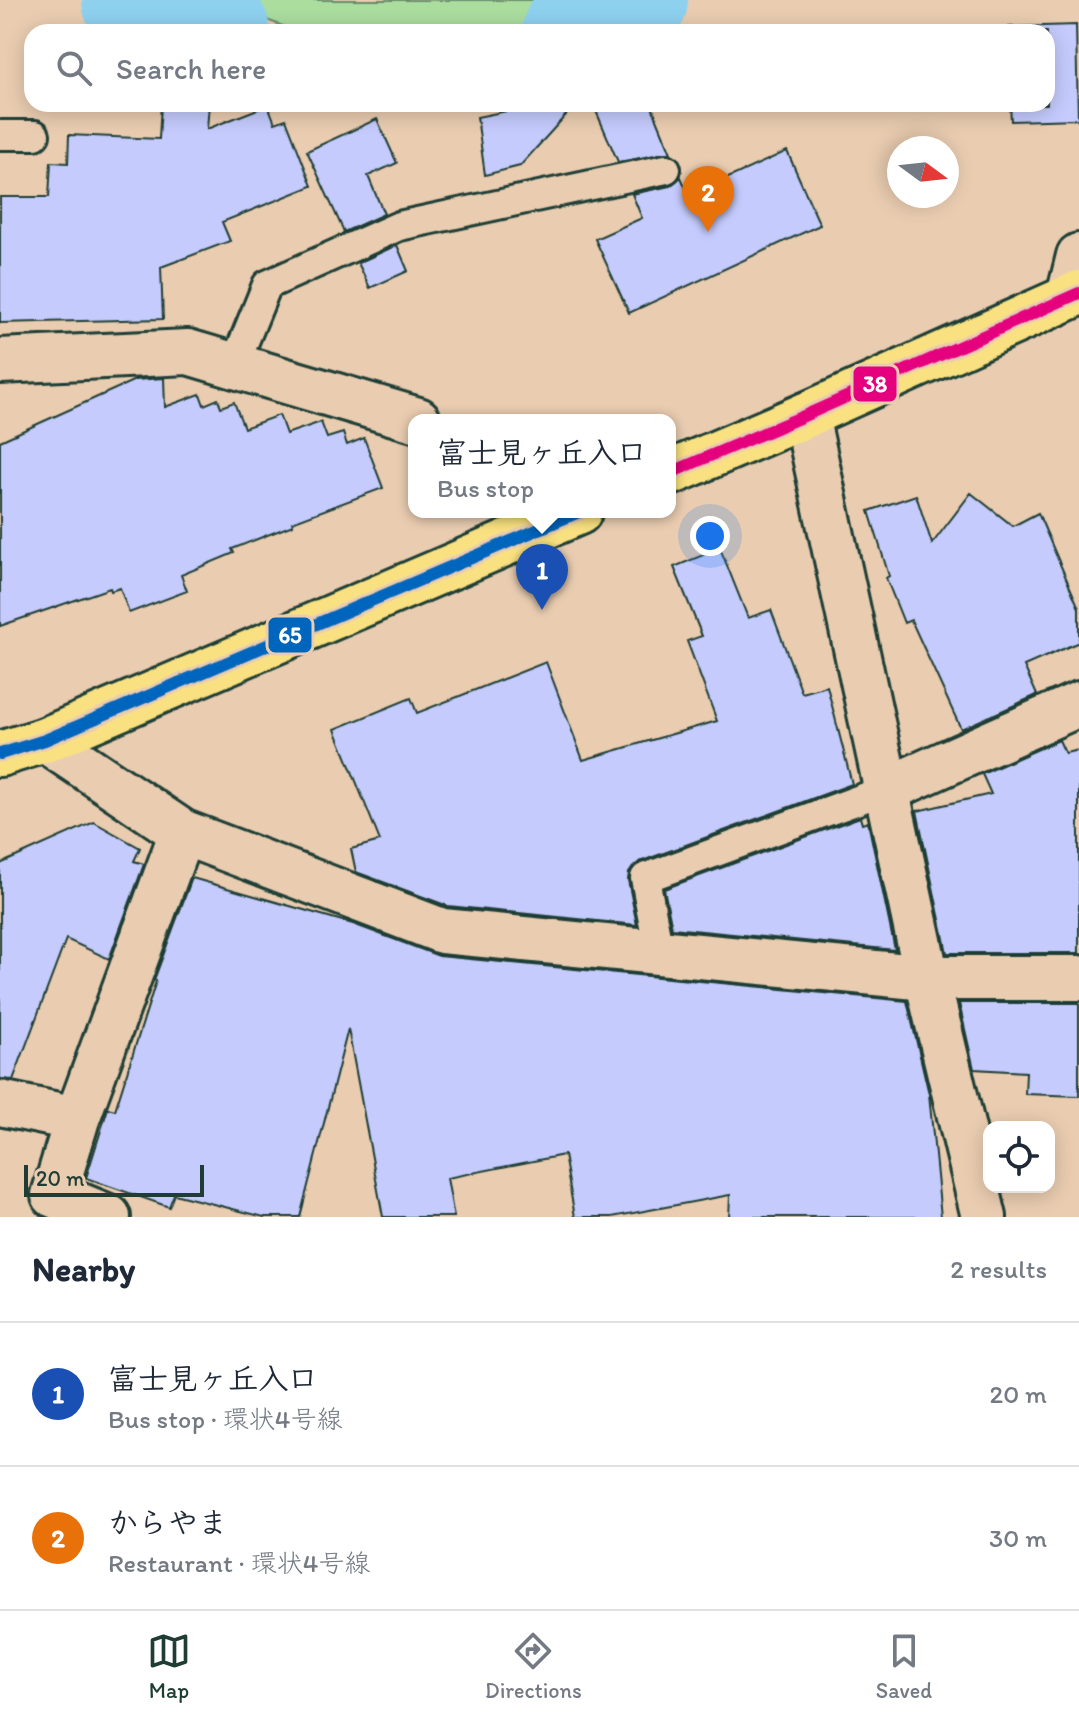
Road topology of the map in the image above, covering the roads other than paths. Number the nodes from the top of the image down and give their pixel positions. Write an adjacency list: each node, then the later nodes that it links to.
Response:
1 (0, 135): 2 (lane)
2 (35, 135)
3 (666, 169): 6 (lane)
4 (1076, 282): 7 (main road)
5 (0, 361): 6 (street)
6 (234, 366): 8 (street)
7 (806, 415): 9 (main road); 14 (street)
8 (408, 417)
9 (676, 470)
10 (552, 518): 12 (main road)
11 (1079, 704): 14 (street)
12 (45, 740): 13 (main road); 15 (street)
13 (0, 754)
14 (888, 789): 16 (lane); 17 (street)
15 (182, 832): 16 (street); 20 (street)
16 (659, 952): 17 (street)
17 (927, 978): 18 (street); 22 (street)
18 (1079, 978)
19 (0, 1103): 20 (street)
20 (77, 1119): 21 (street)
21 (108, 1217)
22 (984, 1217)

